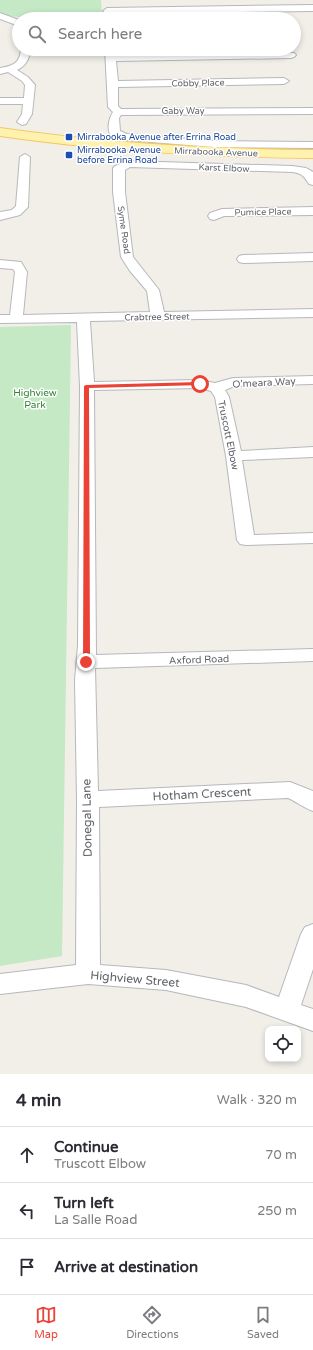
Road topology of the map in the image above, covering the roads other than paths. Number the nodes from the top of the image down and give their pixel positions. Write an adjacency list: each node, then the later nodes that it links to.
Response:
1 (106, 0): 3 (street)
2 (313, 8): 4 (street)
3 (108, 12)
4 (196, 12)
5 (0, 16): 6 (street)
6 (12, 20)
7 (26, 56): 9 (street)
8 (111, 56): 11 (street)
9 (4, 70): 13 (street)
10 (284, 81): 11 (street, Cobby Place)
11 (113, 84): 15 (street)
12 (0, 101): 13 (street)
13 (27, 101): 16 (street)
14 (313, 111): 15 (street, Gaby Way)
15 (118, 112): 19 (street)
16 (22, 122)
17 (0, 132): 20 (main road, Mirrabooka Avenue)
18 (0, 139): 22 (main road, Mirrabooka Avenue)
19 (313, 145)
20 (313, 154)
21 (25, 157): 26 (street)
22 (313, 159)
23 (128, 164): 24 (street, Karst Elbow); 32 (street, Syme Road)
24 (313, 182)
25 (313, 211): 27 (street, Pumice Place)
26 (0, 216)
27 (214, 216)
28 (313, 257): 29 (street)
29 (243, 259)
30 (0, 264): 33 (street)
31 (313, 313): 32 (street, Crabtree Street)
32 (158, 317): 34 (street, Crabtree Street)
33 (16, 318): 34 (street, Crabtree Street); 35 (street, Crabtree Street)
34 (83, 318): 37 (street, Donegal Lane)
35 (0, 319)
36 (313, 380): 38 (street, O'meara Way)
37 (86, 386): 38 (street, Truscott Elbow); 43 (street, Donegal Lane)
38 (216, 388): 40 (street, Truscott Elbow)
39 (313, 452): 40 (street)
40 (234, 456): 41 (street, Truscott Elbow)
41 (313, 538)
42 (313, 655): 43 (street, Axford Road)
43 (86, 662): 44 (street, Donegal Lane)
44 (88, 800): 45 (street, Hotham Crescent); 47 (street, Donegal Lane)
45 (313, 803)
46 (313, 934): 49 (street)
47 (88, 974): 48 (street, Highview Street); 49 (street, Highview Street)
48 (0, 984)
49 (287, 1010): 50 (street, Highview Street)
50 (313, 1020)

